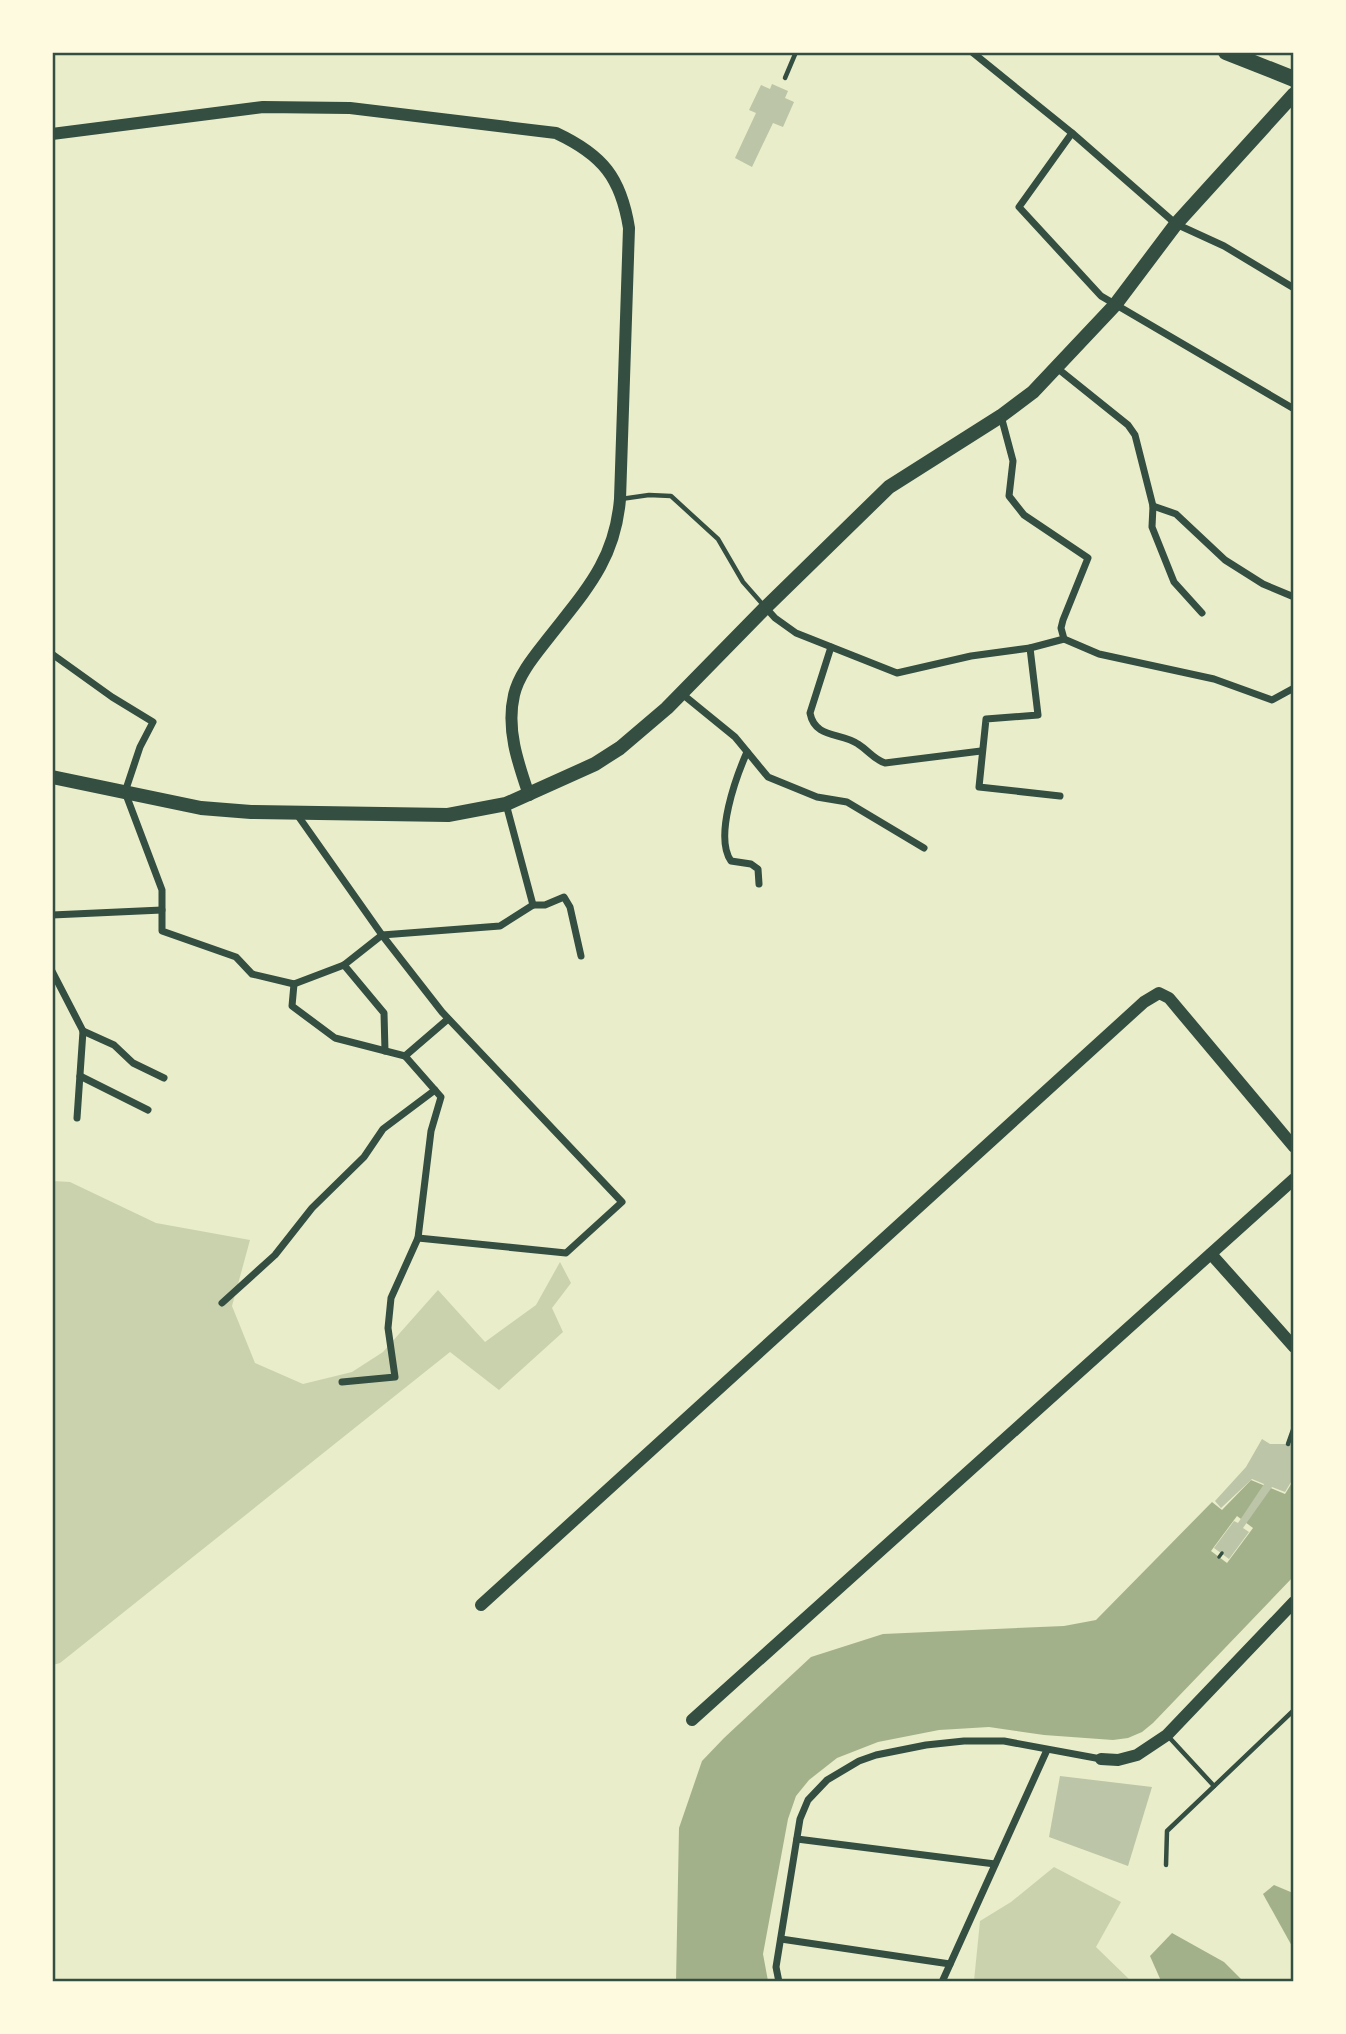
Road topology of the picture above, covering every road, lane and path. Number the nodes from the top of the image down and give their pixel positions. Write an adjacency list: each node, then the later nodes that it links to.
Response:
1 (796, 52): 4 (lane)
2 (972, 52): 7 (street)
3 (1226, 52): 5 (highway)
4 (785, 78)
5 (1293, 79)
6 (1293, 94): 9 (main road)
7 (1072, 133): 9 (street); 11 (street)
8 (52, 134): 15 (street)
9 (1177, 224): 10 (street); 11 (main road)
10 (1293, 288)
11 (1115, 305): 12 (main road); 13 (street)
12 (1057, 368): 14 (main road); 16 (street)
13 (1293, 409)
14 (1001, 416): 18 (main road); 20 (street)
15 (620, 499): 18 (lane); 30 (street)
16 (1153, 506): 17 (street); 19 (street)
17 (1293, 597)
18 (765, 608): 21 (street); 25 (main road)
19 (1202, 613)
20 (1064, 639): 22 (street); 24 (street)
21 (831, 647): 22 (street); 27 (street)
22 (1030, 648): 27 (street)
23 (52, 654): 29 (street)
24 (1293, 688)
25 (681, 693): 26 (street); 30 (main road)
26 (747, 751): 34 (street); 35 (street)
27 (981, 751): 31 (street)
28 (52, 777): 29 (main road)
29 (125, 792): 33 (main road); 37 (street)
30 (529, 795): 32 (main road)
31 (1060, 796)
32 (506, 804): 33 (main road); 36 (street)
33 (295, 813): 39 (street)
34 (924, 848)
35 (759, 884)
36 (533, 905): 39 (street); 40 (street)
37 (162, 910): 38 (street); 43 (street)
38 (52, 915)
39 (382, 935): 41 (street); 44 (street)
40 (581, 956)
41 (344, 965): 43 (street); 46 (street)
42 (52, 971): 45 (street)
43 (294, 984): 46 (street)
44 (448, 1019): 47 (street); 55 (street)
45 (83, 1031): 48 (street); 49 (street)
46 (385, 1051): 47 (street)
47 (405, 1056): 50 (street)
48 (80, 1076): 51 (street); 52 (street)
49 (164, 1078)
50 (435, 1090): 55 (street); 57 (street)
51 (148, 1110)
52 (77, 1118)
53 (1293, 1147): 63 (street)
54 (1293, 1180): 56 (street)
55 (418, 1238): 59 (street)
56 (1211, 1254): 58 (street); 65 (street)
57 (222, 1303)
58 (1293, 1348)
59 (342, 1382)
60 (1293, 1427): 61 (lane)
61 (1288, 1444)
62 (1293, 1602): 66 (street)
63 (481, 1605)
64 (1293, 1710): 69 (lane)
65 (692, 1720)
66 (1167, 1735): 68 (street); 69 (lane)
67 (1047, 1750): 68 (street); 70 (street); 71 (street)
68 (1101, 1759)
69 (1214, 1786): 72 (lane)
70 (797, 1839): 71 (street); 73 (street)
71 (995, 1864): 74 (street)
72 (1166, 1865)
73 (781, 1939): 74 (street); 75 (street)
74 (950, 1964): 76 (street)
75 (779, 1982)
76 (942, 1982)

